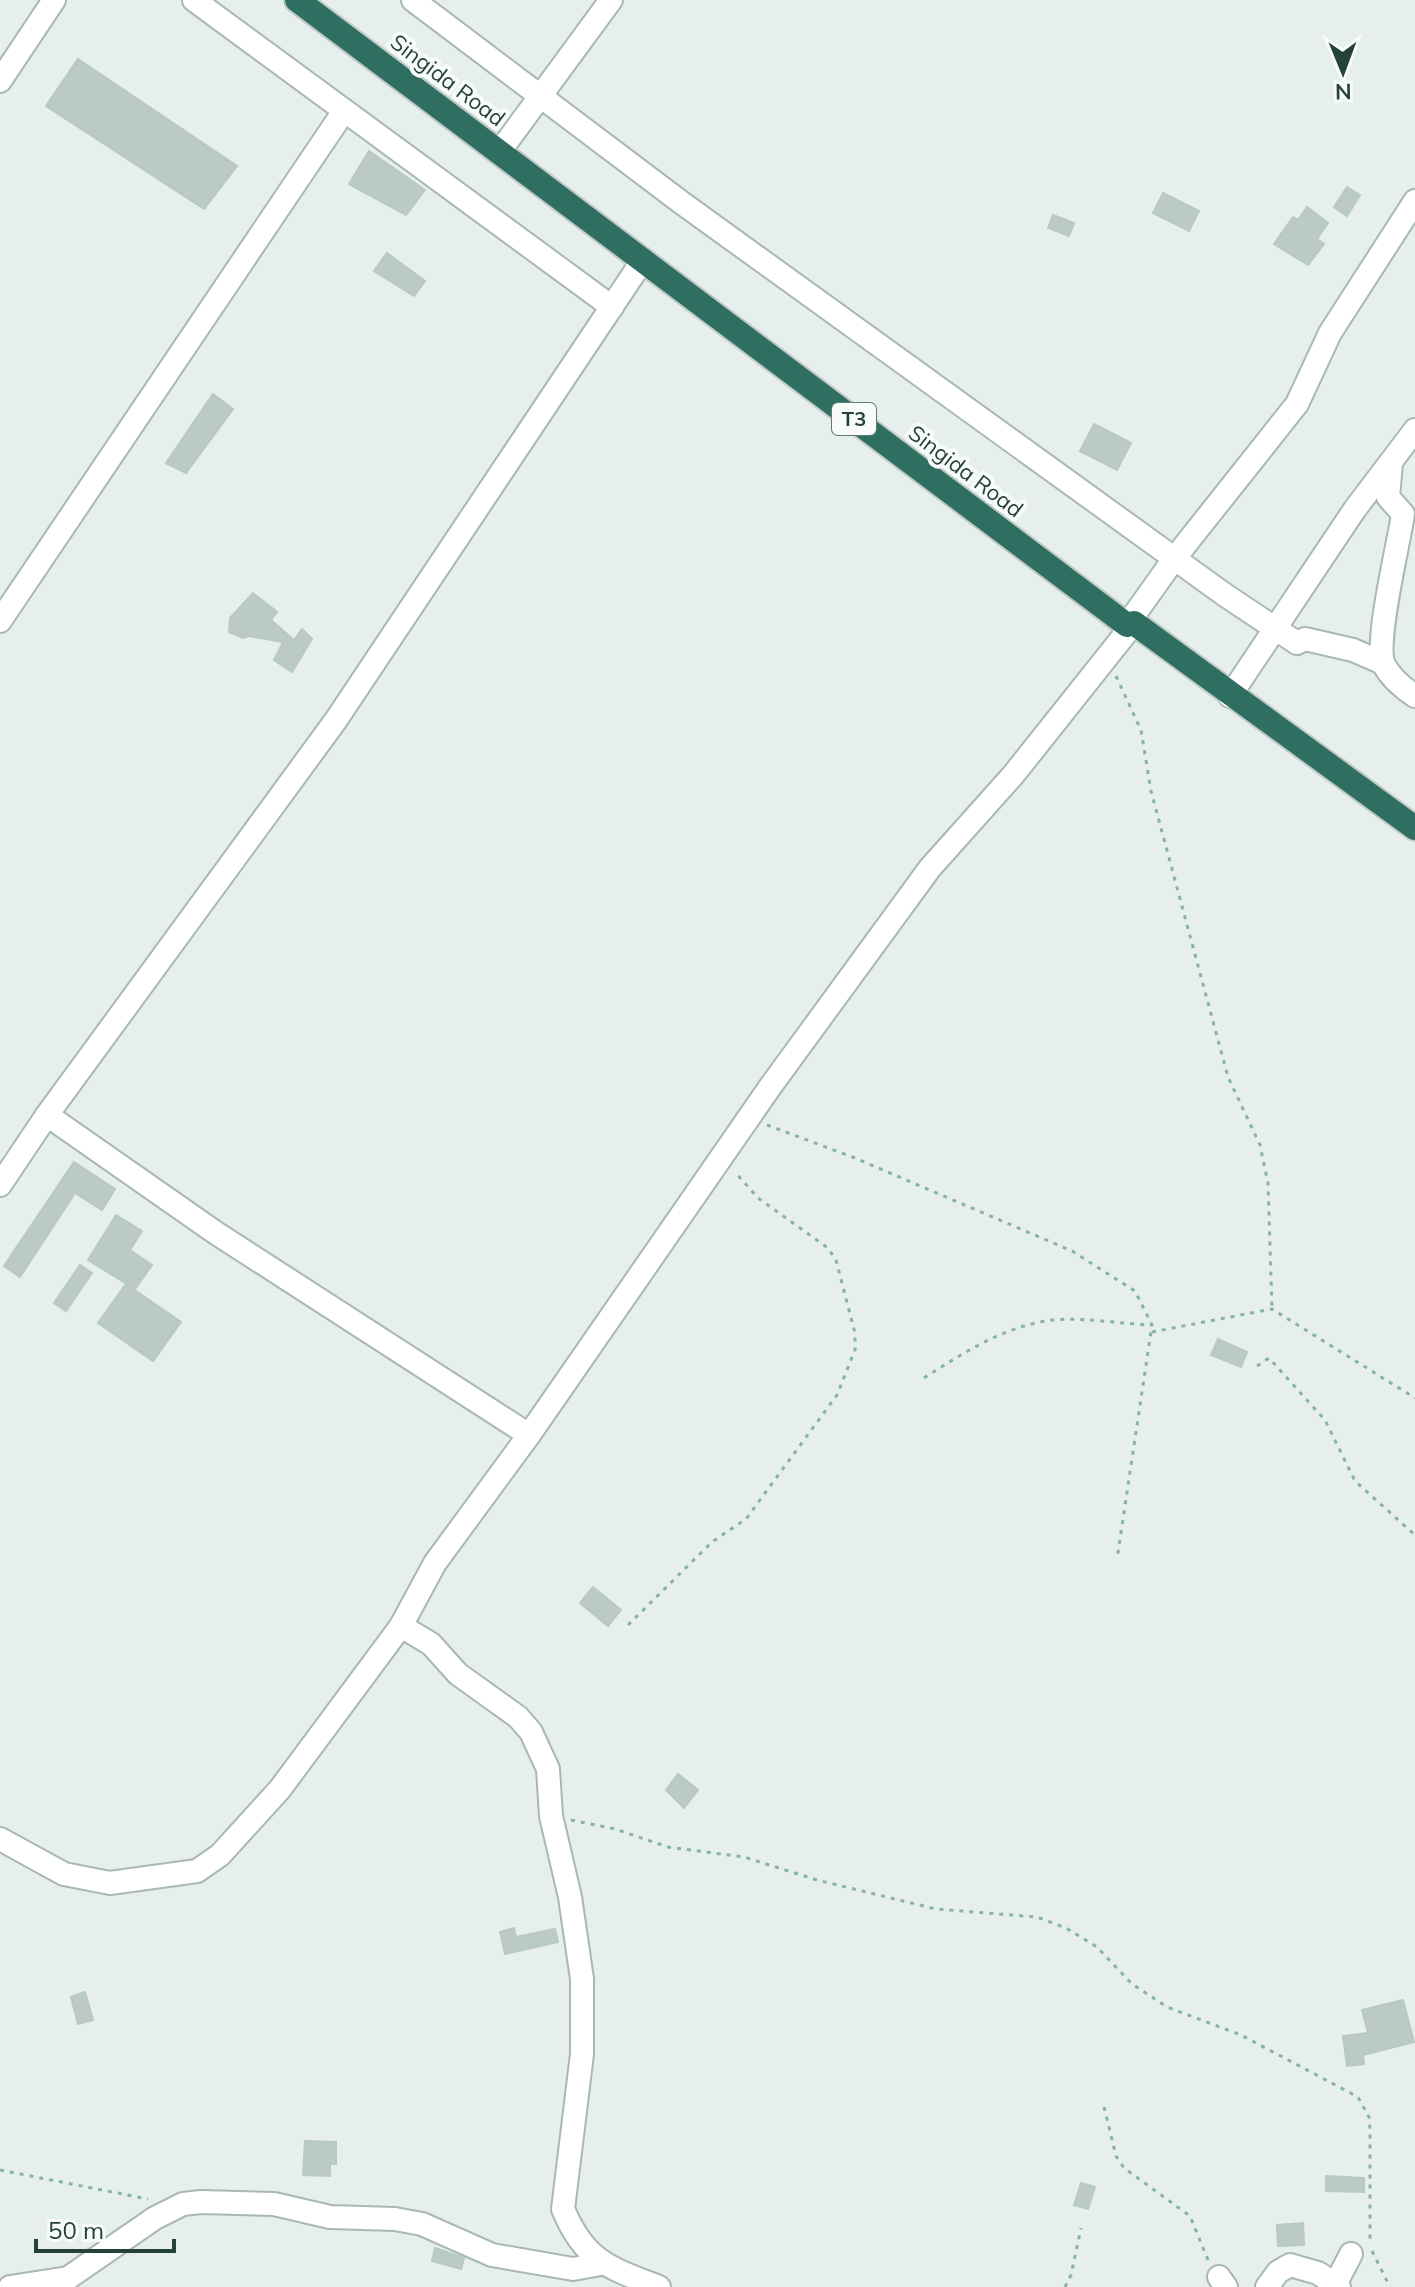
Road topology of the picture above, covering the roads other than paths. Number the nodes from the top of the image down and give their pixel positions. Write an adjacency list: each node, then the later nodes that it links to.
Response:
1 (54, 0): 6 (street)
2 (194, 0): 8 (street)
3 (297, 0): 9 (highway, Singida Road / T3)
4 (413, 0): 7 (street)
5 (611, 0): 7 (street)
6 (0, 81)
7 (540, 96): 9 (street); 15 (street)
8 (344, 111): 12 (street); 16 (street)
9 (500, 151): 11 (highway, Singida Road / T3)
10 (1415, 201): 15 (street)
11 (643, 260): 12 (street); 17 (highway, Singida Road / T3)
12 (612, 307): 23 (street)
13 (1415, 430): 14 (street)
14 (1391, 462): 18 (street); 19 (street)
15 (1174, 559): 17 (street); 18 (street)
16 (0, 621)
17 (1131, 624): 20 (highway, Singida Road / T3); 25 (street)
18 (1276, 630): 19 (street); 20 (street)
19 (1383, 663): 21 (street)
20 (1230, 696): 22 (highway, Singida Road / T3)
21 (1415, 696)
22 (1415, 828)
23 (47, 1115): 24 (street); 25 (street)
24 (0, 1185)
25 (529, 1435): 26 (street)
26 (401, 1626): 27 (street); 29 (street)
27 (0, 1839)
28 (1351, 2254): 31 (street)
29 (601, 2264): 30 (street); 33 (street)
30 (567, 2278): 32 (street)
31 (1337, 2285): 34 (street)
32 (10, 2287)
33 (659, 2287)
34 (1267, 2287)

